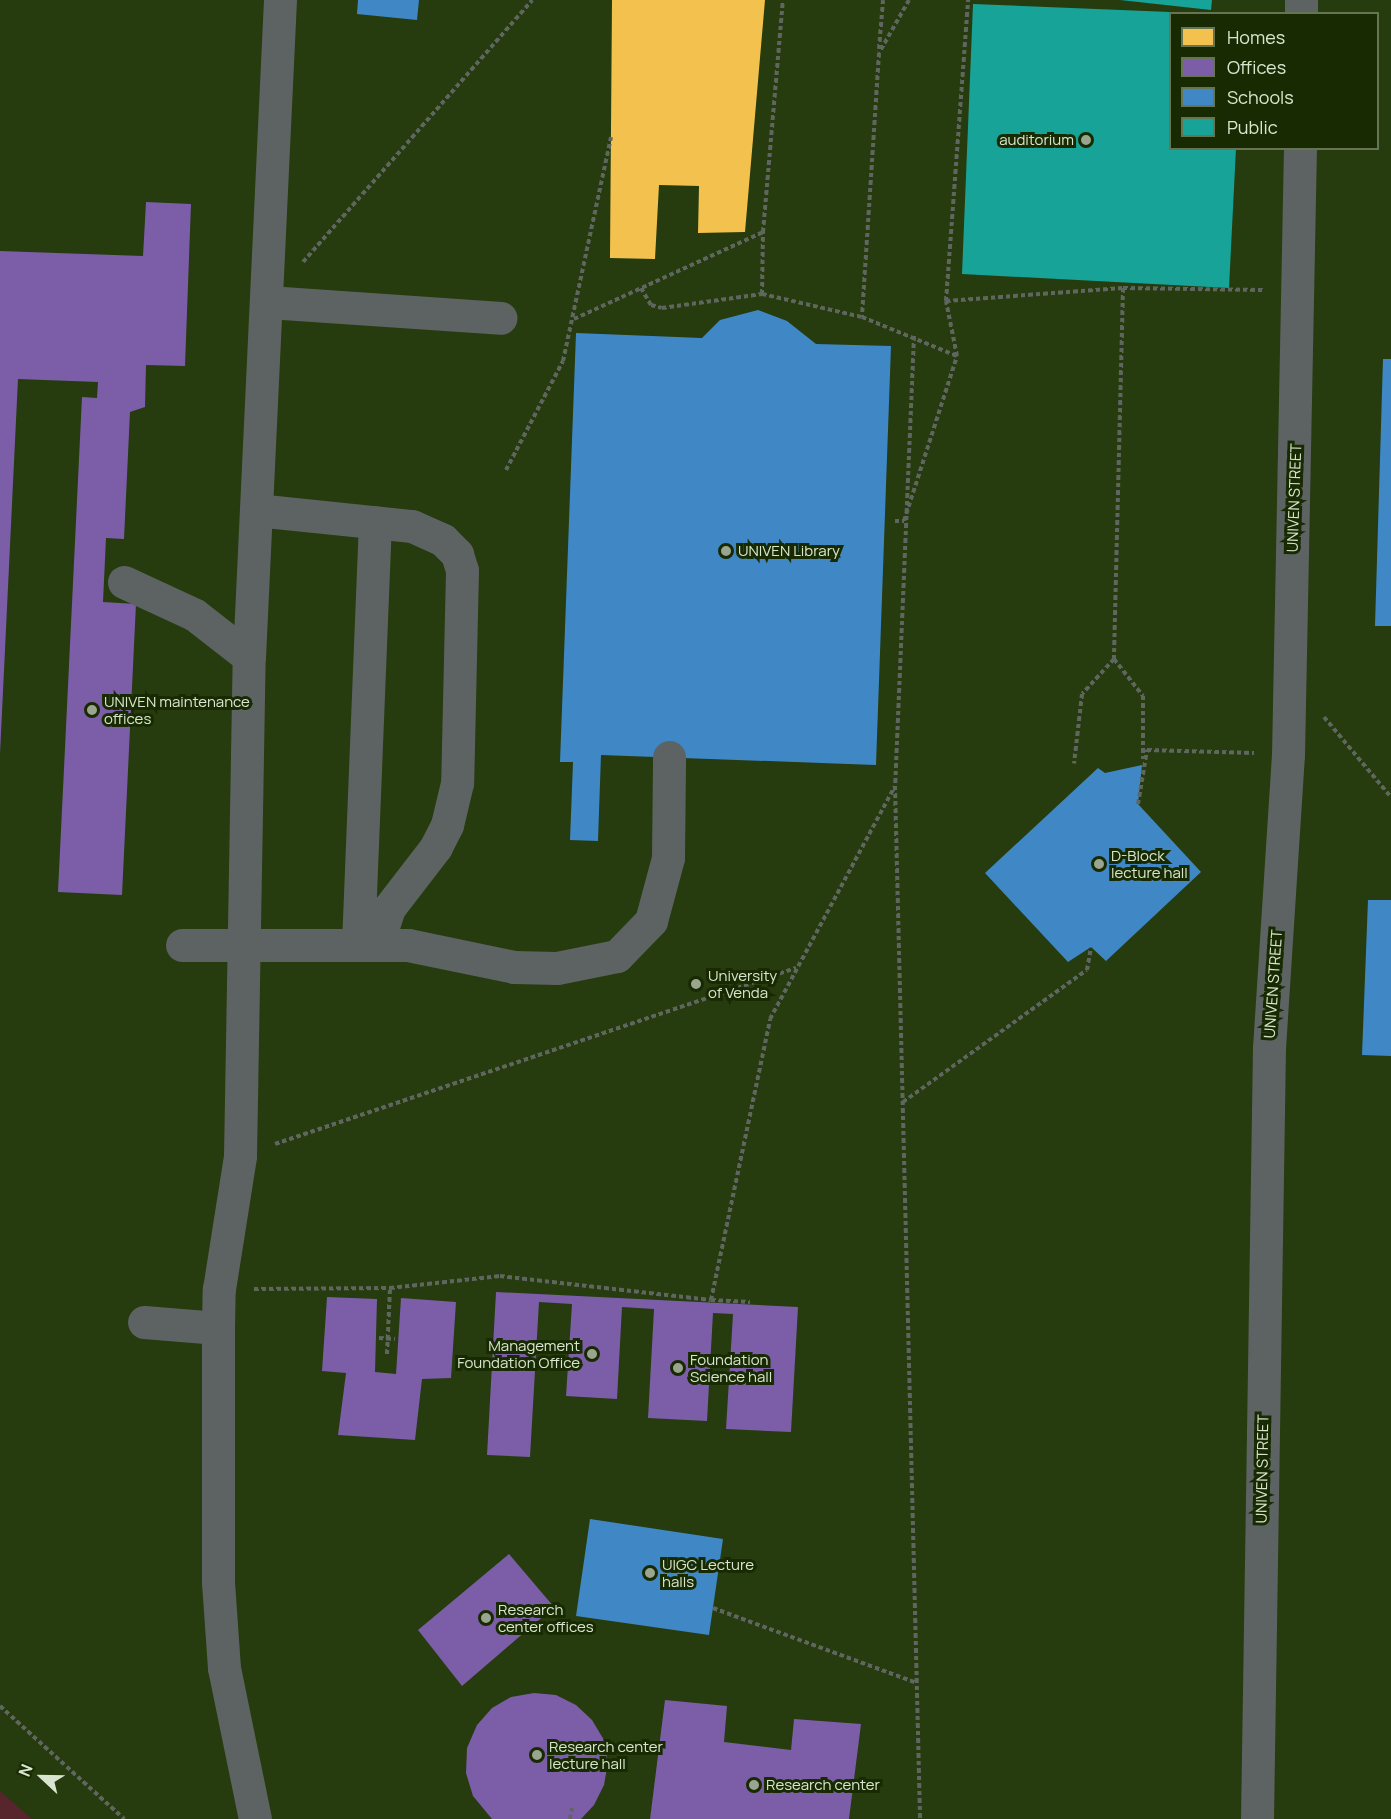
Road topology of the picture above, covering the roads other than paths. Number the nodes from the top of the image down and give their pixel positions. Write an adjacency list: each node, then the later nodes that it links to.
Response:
1 (280, 0): 3 (lane)
2 (1300, 150): 16 (lane, UNIVEN STREET)
3 (268, 302): 4 (lane); 5 (lane)
4 (500, 318)
5 (256, 510): 6 (lane); 8 (lane)
6 (375, 522): 10 (lane); 10 (lane)
7 (124, 582): 8 (lane)
8 (249, 657): 12 (lane)
9 (669, 757): 10 (lane)
10 (368, 944): 12 (lane)
11 (182, 945): 12 (lane)
12 (243, 946): 14 (lane)
13 (144, 1322): 14 (lane)
14 (218, 1328): 15 (lane)
15 (255, 1819)
16 (1257, 1819)

